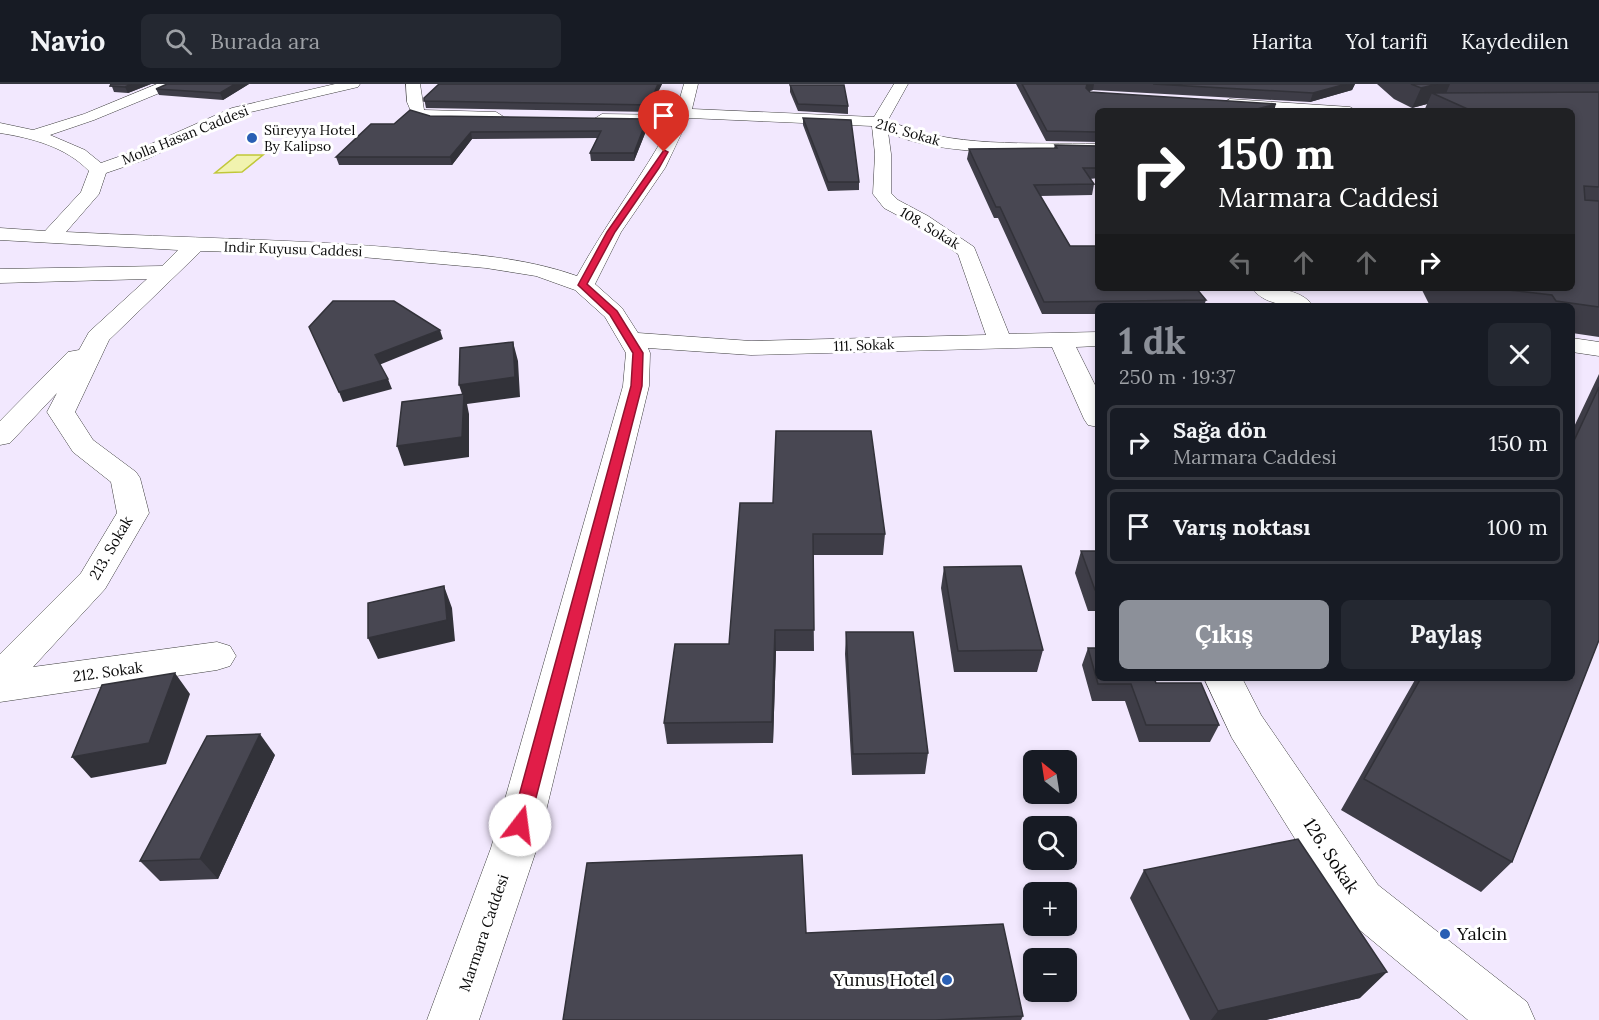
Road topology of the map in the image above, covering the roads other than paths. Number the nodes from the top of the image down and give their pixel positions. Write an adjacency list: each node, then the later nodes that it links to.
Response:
1 (169, 84): 12 (street)
2 (353, 84): 14 (street, Molla Hasan Caddesi)
3 (413, 84): 8 (street)
4 (902, 84): 10 (street)
5 (1211, 102): 7 (street)
6 (685, 106): 9 (street, 216. Sokak); 10 (street, 216. Sokak); 20 (street)
7 (1282, 108)
8 (514, 117)
9 (585, 118)
10 (879, 122): 13 (street, 216. Sokak); 27 (street, 108. Sokak)
11 (0, 128): 12 (street)
12 (33, 135): 14 (street)
13 (1095, 149)
14 (98, 170): 16 (street)
15 (0, 234): 16 (street, Indir Kuyusu Caddesi)
16 (51, 236): 17 (street, Indir Kuyusu Caddesi)
17 (196, 245): 18 (street, 213. Sokak); 20 (street, Indir Kuyusu Caddesi)
18 (168, 272): 19 (street); 23 (street, 213. Sokak)
19 (0, 276)
20 (583, 285): 26 (street, Marmara Caddesi)
21 (1270, 291): 22 (street)
22 (1296, 303)
23 (98, 337): 31 (street); 33 (street, 213. Sokak)
24 (1060, 339): 25 (street, 111. Sokak); 27 (street, 111. Sokak); 30 (street)
25 (1095, 339)
26 (630, 340): 27 (street, 111. Sokak); 36 (street, Marmara Caddesi)
27 (1000, 341)
28 (1575, 345): 29 (street)
29 (1599, 349)
30 (1095, 412)
31 (0, 437)
32 (216, 657): 35 (street, 212. Sokak)
33 (0, 678)
34 (1224, 681): 37 (street, 126. Sokak)
35 (0, 687)
36 (453, 1020)
37 (1509, 1020)

